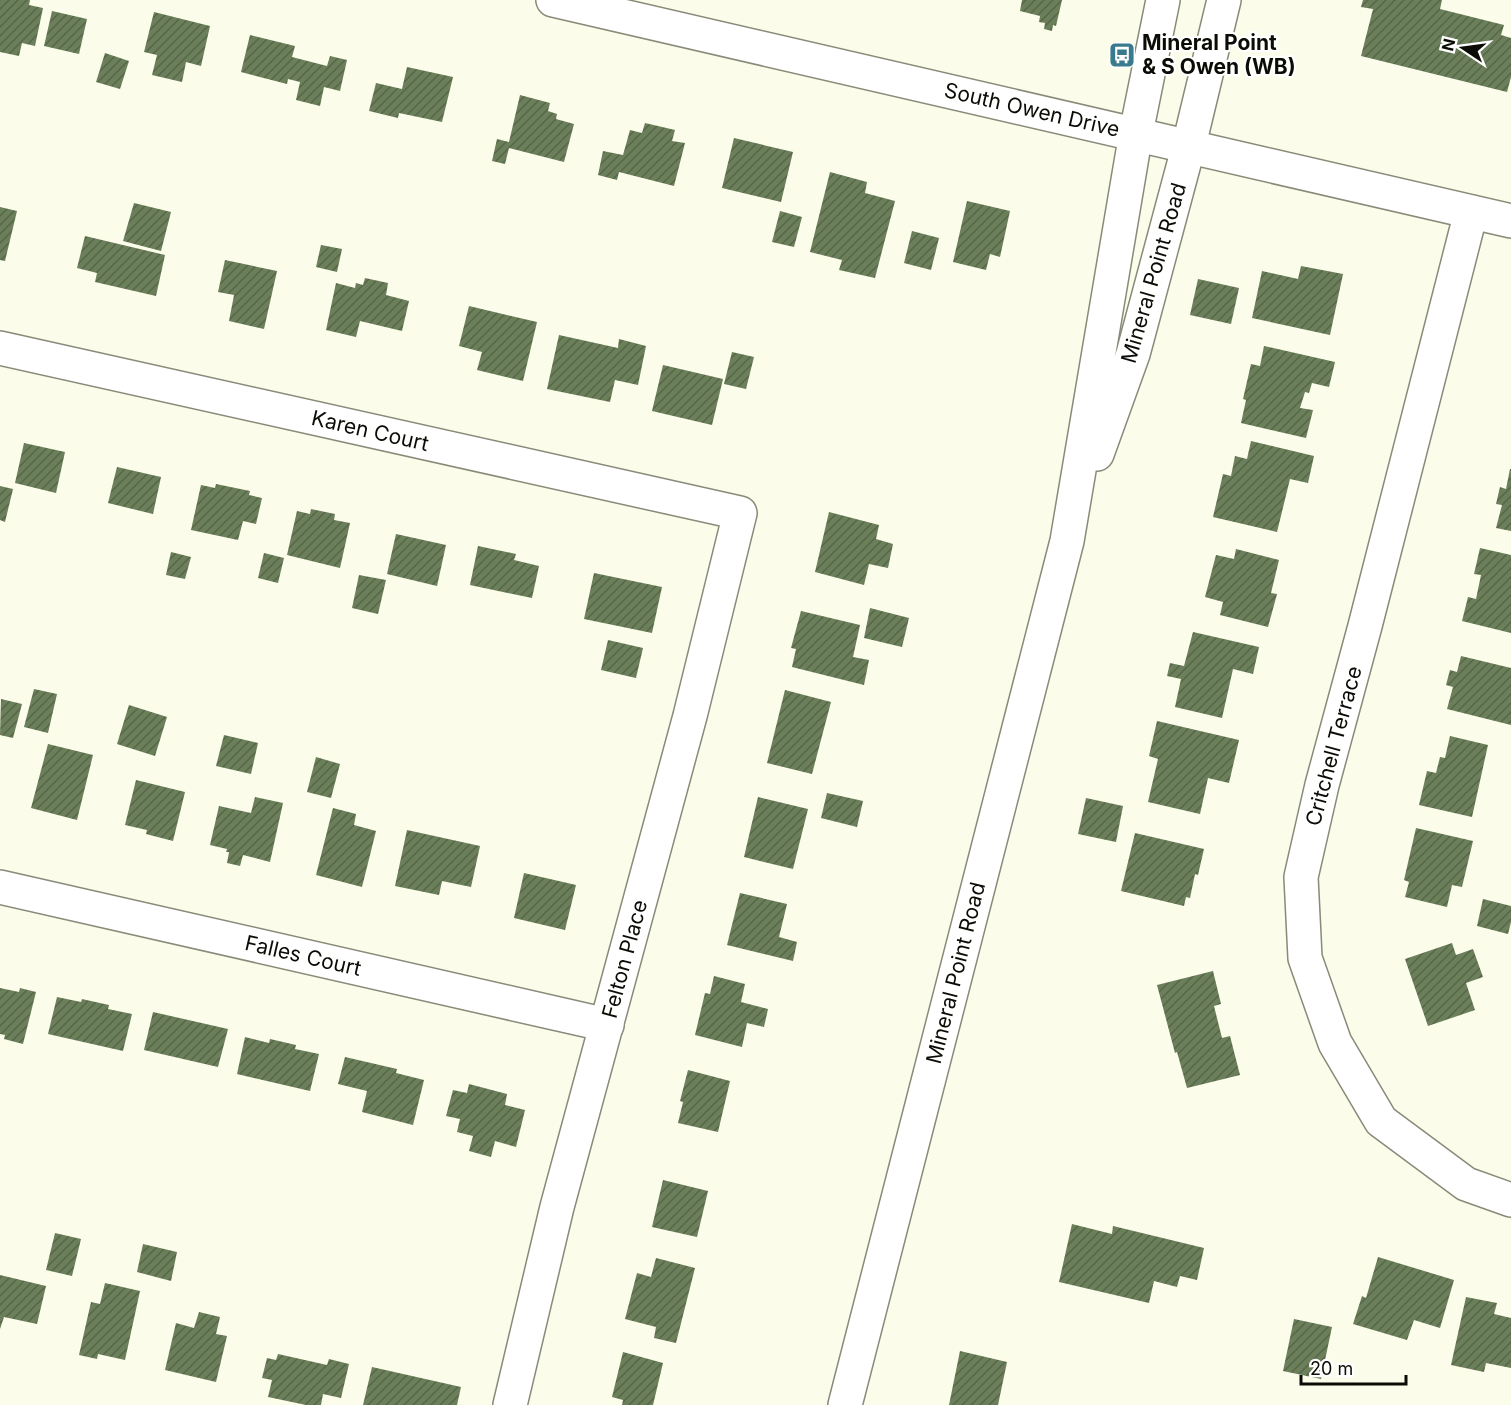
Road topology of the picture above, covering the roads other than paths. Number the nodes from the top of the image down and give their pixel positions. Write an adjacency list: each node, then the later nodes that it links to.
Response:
1 (553, 0): 4 (street, South Owen Drive)
2 (1163, 0): 4 (street, Mineral Point Road)
3 (1224, 0): 5 (street, Mineral Point Road)
4 (1136, 134): 5 (street, South Owen Drive); 10 (street, Mineral Point Road)
5 (1189, 145): 6 (street, South Owen Drive); 10 (street, Mineral Point Road)
6 (1471, 212): 7 (street, South Owen Drive); 13 (street, Critchell Terrace)
7 (1511, 221)
8 (0, 348): 9 (street, Karen Court)
9 (740, 513): 12 (street, Felton Place)
10 (1067, 541): 15 (street, Mineral Point Road)
11 (0, 887): 12 (street, Falles Court)
12 (607, 1025): 14 (street, Felton Place)
13 (1511, 1200)
14 (510, 1405)
15 (845, 1405)

